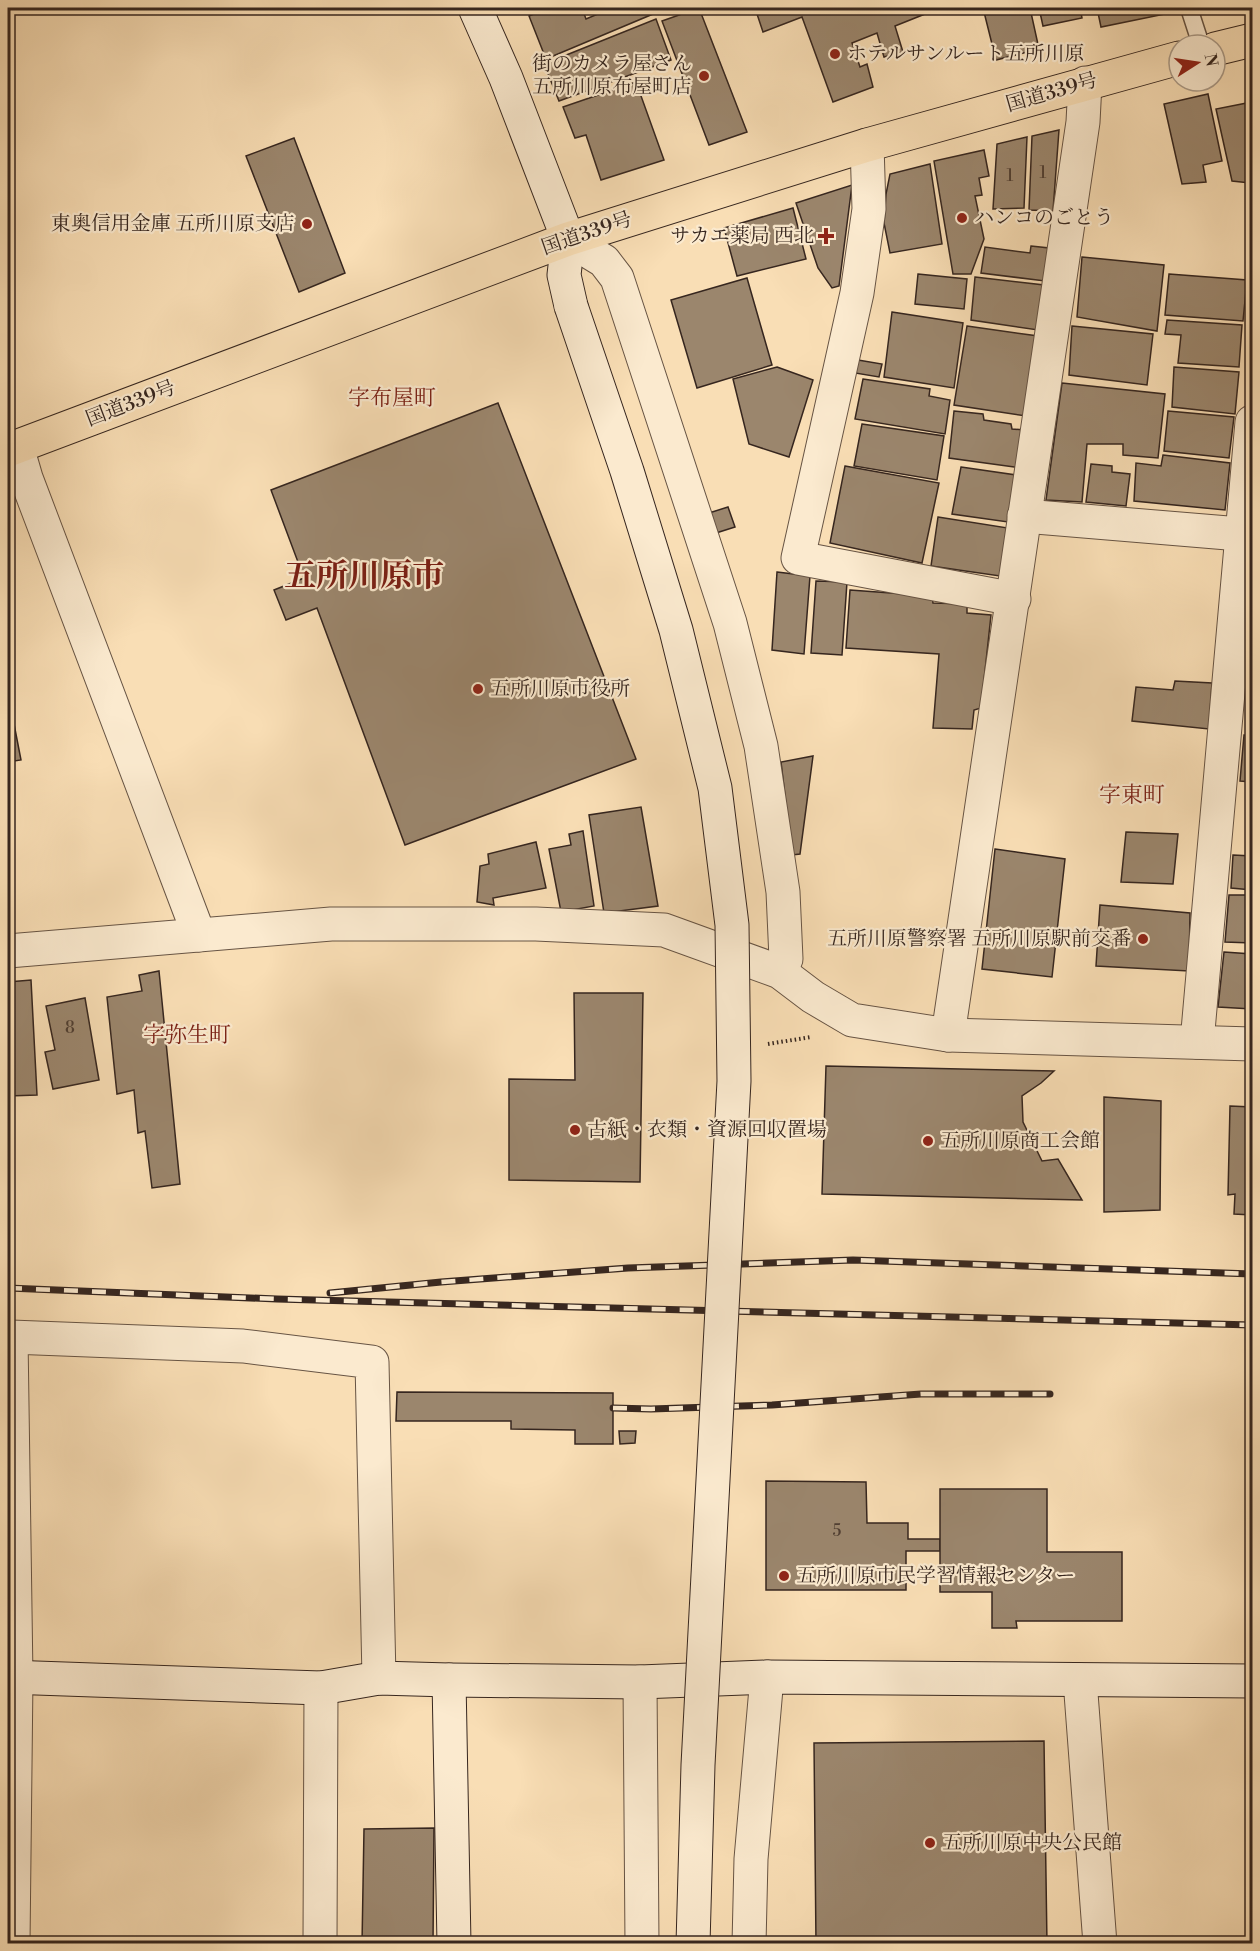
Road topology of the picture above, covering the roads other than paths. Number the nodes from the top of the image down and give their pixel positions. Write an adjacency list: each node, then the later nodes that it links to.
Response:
1 (475, 8): 9 (street)
2 (1189, 8): 3 (lane)
3 (1197, 33)
4 (1252, 40): 5 (highway)
5 (1227, 46)
6 (1167, 61): 7 (highway, 国道339号)
7 (1085, 83): 8 (highway, 国道339号); 12 (street)
8 (867, 145): 9 (highway, 国道339号); 14 (street)
9 (568, 239): 11 (highway, 国道339号); 17 (street); 33 (street, bridge)
10 (1252, 422): 13 (street)
11 (12, 449): 15 (street)
12 (1024, 516): 13 (street); 14 (street)
13 (1248, 534): 19 (street)
14 (1014, 599): 18 (street)
15 (199, 935): 16 (street); 17 (street)
16 (8, 951)
17 (780, 972): 18 (street)
18 (948, 1035): 19 (street)
19 (1197, 1042): 20 (street)
20 (1252, 1044)
21 (12, 1677): 23 (street); 28 (street); 29 (street)
22 (767, 1677): 25 (street); 27 (street); 34 (street)
23 (379, 1678): 24 (street); 28 (street)
24 (449, 1680): 27 (street); 31 (street)
25 (1080, 1680): 26 (street); 35 (street)
26 (1252, 1681)
27 (640, 1682): 32 (street)
28 (321, 1688): 30 (street)
29 (14, 1944)
30 (320, 1944)
31 (454, 1944)
32 (642, 1944)
33 (693, 1944)
34 (749, 1944)
35 (1100, 1944)

